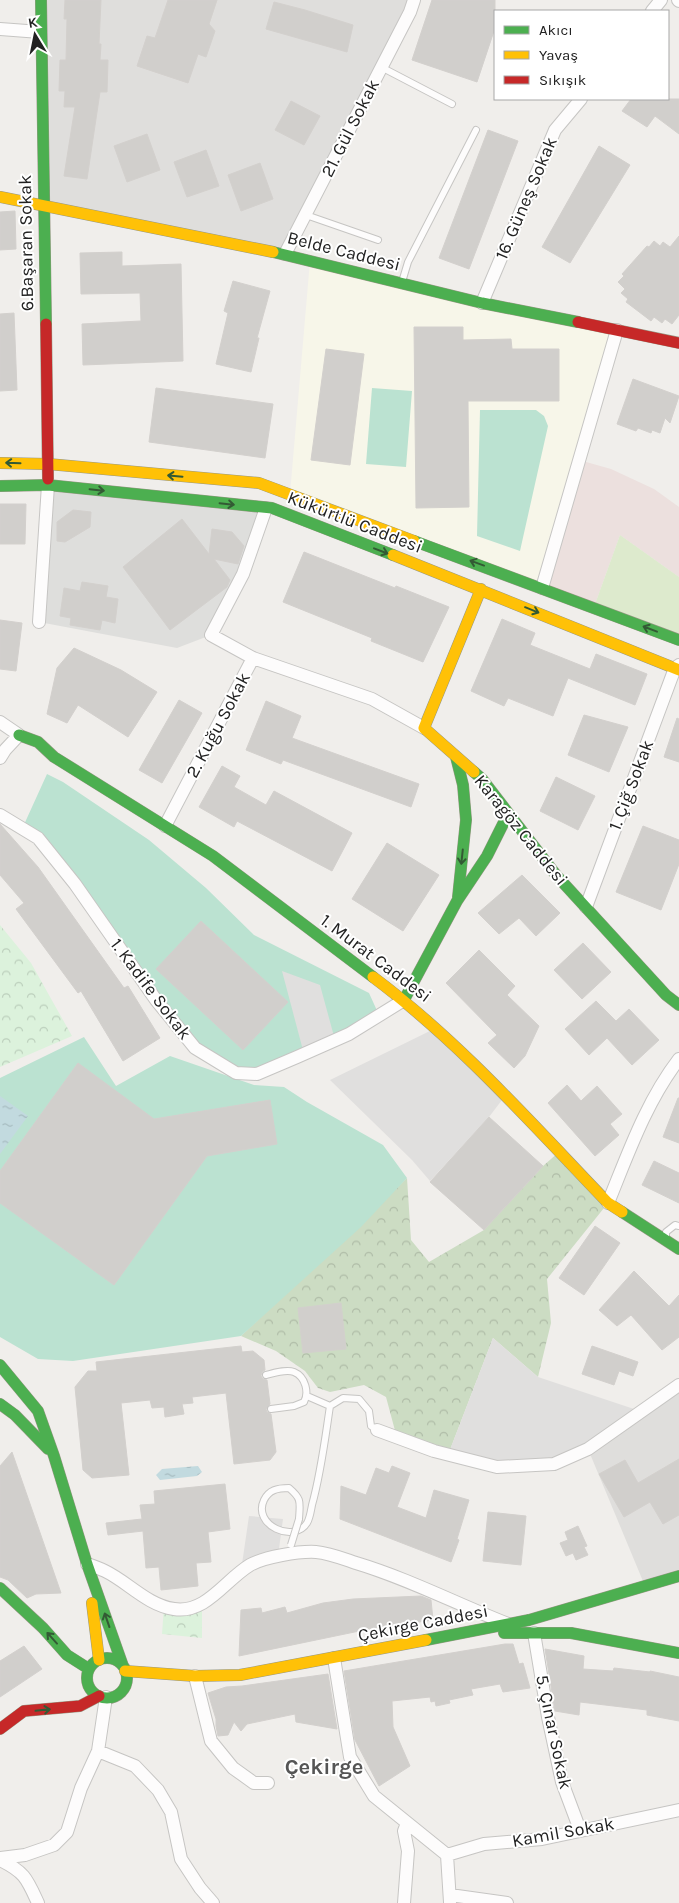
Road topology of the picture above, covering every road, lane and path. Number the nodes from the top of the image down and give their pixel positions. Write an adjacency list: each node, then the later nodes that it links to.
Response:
1 (41, 0): 6 (street, 6.Başaran Sokak)
2 (414, 0): 7 (street, 21. Gül Sokak)
3 (661, 0): 4 (street)
4 (653, 10)
5 (0, 28): 6 (street)
6 (40, 32): 12 (street, 6.Başaran Sokak)
7 (382, 67): 9 (lane); 13 (street, 21. Gül Sokak)
8 (580, 100): 17 (street, 16. Güneş Sokak)
9 (452, 104)
10 (476, 130): 16 (lane)
11 (0, 197): 12 (street, Belde Caddesi)
12 (43, 205): 15 (street, Belde Caddesi); 21 (street, 6.Başaran Sokak)
13 (306, 215): 14 (lane); 15 (street, 21. Gül Sokak)
14 (378, 240)
15 (285, 254): 16 (street, Belde Caddesi)
16 (402, 283): 17 (street, Belde Caddesi)
17 (482, 303): 18 (street, Belde Caddesi)
18 (617, 330): 19 (street, Belde Caddesi); 25 (street)
19 (678, 340)
20 (0, 463): 21 (street, Kükürtlü Caddesi, one-way to 20)
21 (48, 464): 22 (street, 6.Başaran Sokak); 25 (street, Kükürtlü Caddesi, one-way to 21)
22 (48, 485): 23 (street, Kükürtlü Caddesi); 24 (street, Kükürtlü Caddesi, one-way to 24); 27 (street)
23 (0, 486)
24 (266, 508): 26 (street, Kükürtlü Caddesi, one-way to 26); 29 (street, 2. Kuğu Sokak)
25 (542, 588): 28 (street, Kükürtlü Caddesi, one-way to 25)
26 (481, 589): 30 (street, Kükürtlü Caddesi, one-way to 30); 32 (street)
27 (39, 622)
28 (679, 640)
29 (253, 658): 32 (street, Karagöz Caddesi); 40 (street, 2. Kuğu Sokak)
30 (678, 668): 46 (street, 1. Çiğ Sokak)
31 (0, 722): 33 (street)
32 (424, 728): 34 (street, Karagöz Caddesi)
33 (20, 735): 35 (street); 40 (street, 1. Murat Caddesi)
34 (456, 756): 36 (street, Karagöz Caddesi); 38 (street)
35 (0, 758)
36 (501, 803): 38 (street); 39 (street); 43 (street, Karagöz Caddesi)
37 (0, 815): 47 (street, 1. Kadife Sokak)
38 (466, 817): 41 (street); 45 (street, one-way to 45)
39 (502, 824): 42 (street); 44 (street)
40 (165, 826): 47 (street, 1. Murat Caddesi)
41 (474, 831)
42 (486, 834)
43 (534, 846): 44 (street); 46 (street, Karagöz Caddesi)
44 (487, 856): 45 (street)
45 (458, 901): 47 (street)
46 (586, 907): 48 (street, Karagöz Caddesi)
47 (404, 1000): 50 (street, 1. Murat Caddesi)
48 (679, 1005)
49 (679, 1059): 50 (street)
50 (608, 1203): 52 (street, 1. Murat Caddesi)
51 (679, 1226): 52 (lane)
52 (666, 1241): 53 (street, 1. Murat Caddesi)
53 (679, 1249)
54 (0, 1365): 62 (street)
55 (266, 1374): 57 (lane)
56 (679, 1385): 61 (street)
57 (307, 1396): 59 (lane); 60 (lane)
58 (0, 1404): 62 (street)
59 (330, 1406): 61 (lane); 63 (lane, bridge)
60 (271, 1409)
61 (377, 1430)
62 (54, 1456): 64 (street)
63 (290, 1549): 64 (street); 67 (street)
64 (87, 1564): 72 (street); 74 (street, one-way to 64)
65 (679, 1576): 67 (street, Çekirge Caddesi)
66 (0, 1588): 73 (street, one-way to 66)
67 (508, 1624): 68 (street, Çekirge Caddesi)
68 (465, 1633): 69 (street); 71 (street, Çekirge Caddesi)
69 (534, 1633): 70 (street); 84 (street, 5. Çınar Sokak)
70 (679, 1653)
71 (334, 1658): 76 (street, Çekirge Caddesi); 83 (street)
72 (98, 1660): 73 (street); 74 (street)
73 (89, 1669): 78 (street)
74 (124, 1669): 75 (street, Çekirge Caddesi); 77 (street)
75 (169, 1674): 76 (street, Çekirge Caddesi); 77 (street, Çekirge Caddesi)
76 (195, 1676): 81 (street)
77 (119, 1693): 78 (street)
78 (102, 1697): 79 (street, one-way to 78); 80 (street)
79 (0, 1729)
80 (98, 1751): 86 (street); 89 (street)
81 (268, 1783)
82 (679, 1810): 84 (street, Kamil Sokak)
83 (407, 1823): 85 (street); 90 (street)
84 (580, 1830): 85 (street, Kamil Sokak)
85 (447, 1855): 87 (street)
86 (0, 1859): 88 (street)
87 (450, 1899): 91 (street)
88 (38, 1903)
89 (213, 1903)
90 (404, 1903)
91 (506, 1903)

